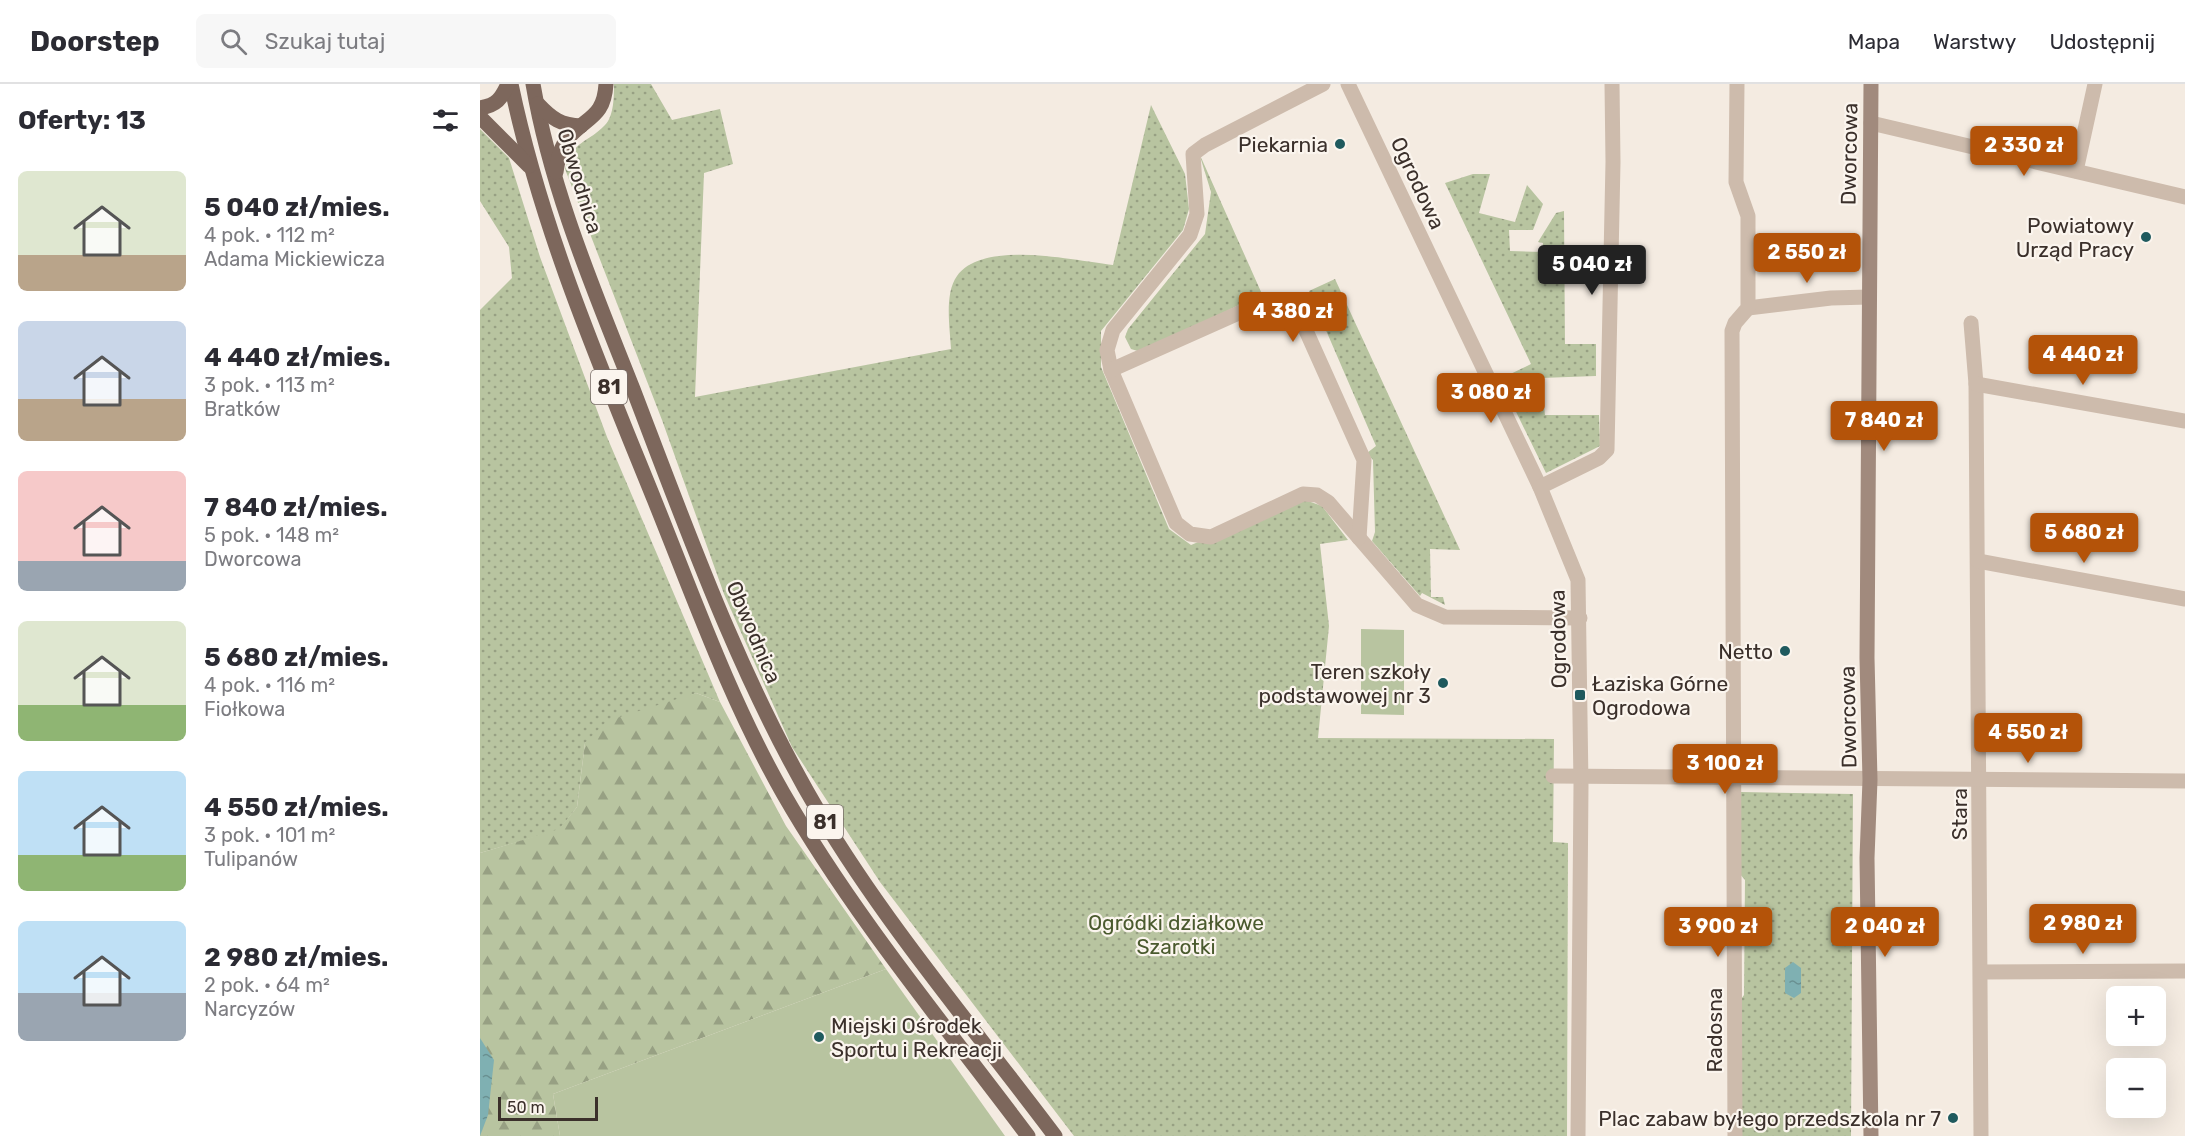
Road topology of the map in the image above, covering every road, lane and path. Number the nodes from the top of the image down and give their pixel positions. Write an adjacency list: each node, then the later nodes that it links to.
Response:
1 (510, 84): 11 (main road); 15 (main road, Obwodnica / 81)
2 (533, 84): 10 (main road, Obwodnica / 81)
3 (606, 84): 14 (main road)
4 (1323, 84): 22 (street)
5 (1348, 84): 25 (street, Ogrodowa)
6 (1612, 84): 25 (street)
7 (1737, 84): 20 (street)
8 (1871, 84): 13 (street, Dworcowa)
9 (2095, 84): 16 (street)
10 (536, 103): 14 (main road); 17 (main road, Obwodnica / 81)
11 (480, 108)
12 (480, 117): 15 (main road)
13 (1872, 123): 16 (street); 19 (street, Dworcowa)
14 (581, 126): 17 (main road)
15 (530, 168): 38 (main road, Obwodnica / 81)
16 (2076, 171): 18 (street)
17 (555, 178): 39 (main road, Obwodnica / 81)
18 (2185, 197)
19 (1869, 297): 20 (street); 33 (street, Dworcowa)
20 (1748, 308): 32 (street)
21 (1971, 323): 23 (street, Stara)
22 (1111, 370): 26 (street); 26 (street)
23 (1976, 384): 24 (street); 27 (street, Stara)
24 (2185, 422)
25 (1540, 487): 29 (street, Ogrodowa)
26 (1359, 538): 29 (street)
27 (1978, 561): 28 (street); 34 (street, Stara)
28 (2185, 599)
29 (1580, 618): 31 (street, Ogrodowa)
30 (1553, 776): 31 (street)
31 (1580, 776): 32 (street); 40 (street, Ogrodowa)
32 (1734, 779): 33 (street); 41 (street, Radosna)
33 (1870, 780): 34 (street); 42 (street, Dworcowa)
34 (1980, 780): 35 (street); 37 (street, Stara)
35 (2185, 781)
36 (2185, 971): 37 (street)
37 (1981, 972): 43 (street, Stara)
38 (1028, 1136)
39 (1055, 1136)
40 (1578, 1136)
41 (1735, 1136)
42 (1870, 1136)
43 (1981, 1136)

